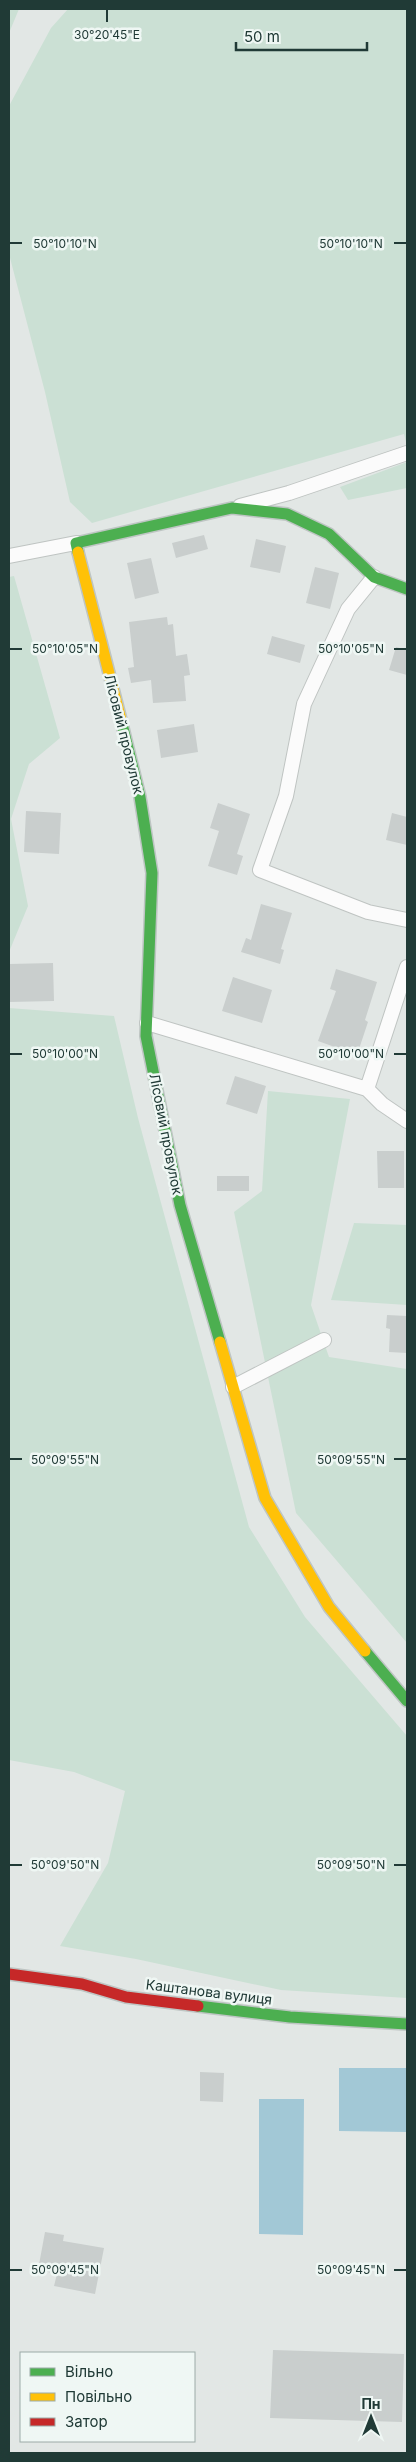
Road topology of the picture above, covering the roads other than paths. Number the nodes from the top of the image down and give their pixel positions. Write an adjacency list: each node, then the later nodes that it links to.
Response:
1 (407, 453): 2 (street)
2 (232, 508): 3 (street); 5 (street)
3 (76, 543): 4 (street); 9 (street, Лісовий провулок)
4 (9, 556)
5 (374, 577): 6 (street); 7 (street)
6 (407, 589)
7 (407, 920)
8 (407, 967): 10 (street)
9 (147, 1023): 10 (street); 13 (street, Лісовий провулок)
10 (367, 1089): 11 (street)
11 (407, 1120)
12 (324, 1340): 13 (street)
13 (233, 1387): 14 (street, Лісовий провулок)
14 (407, 1701)
15 (9, 1974): 16 (street, Каштанова вулиця)
16 (407, 2024)

